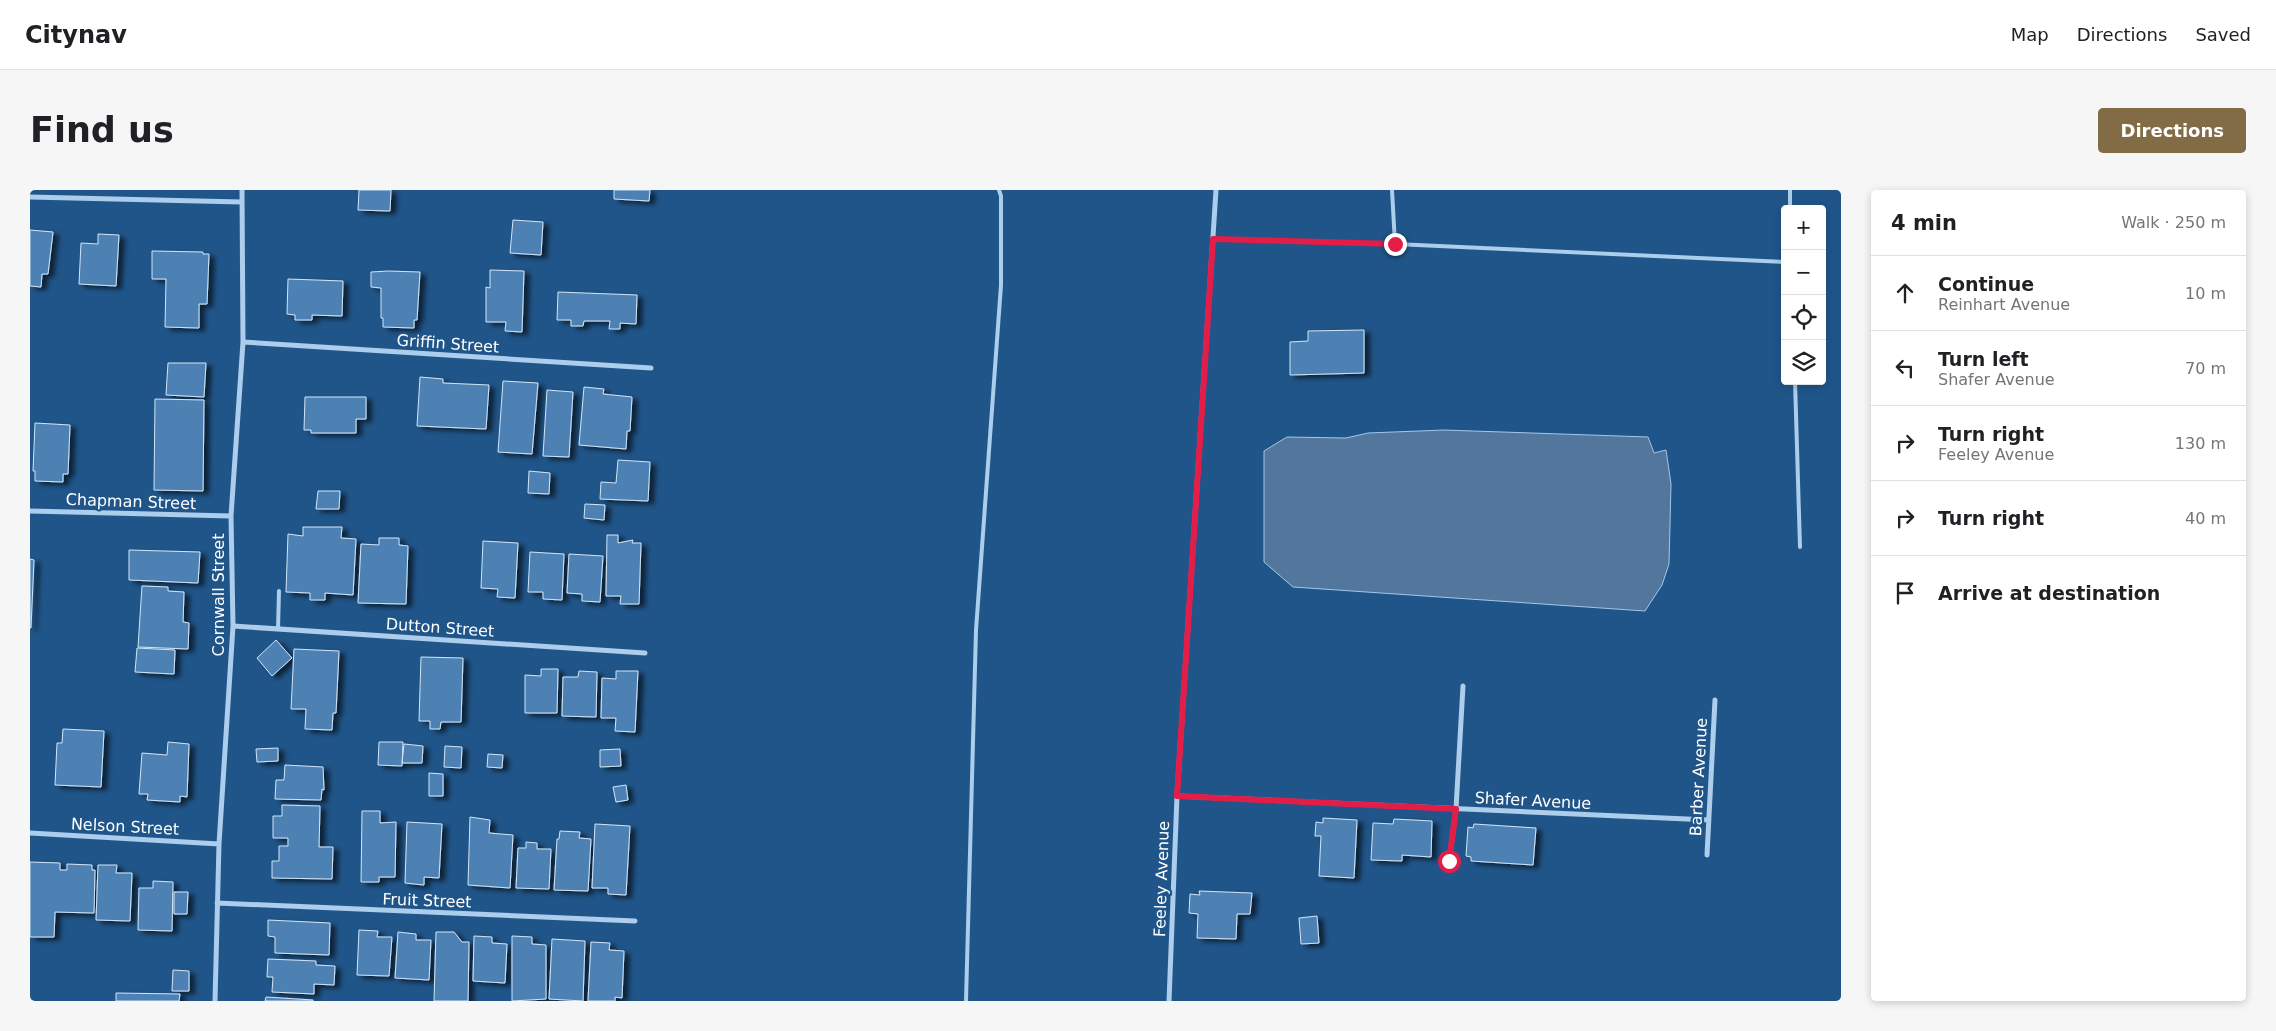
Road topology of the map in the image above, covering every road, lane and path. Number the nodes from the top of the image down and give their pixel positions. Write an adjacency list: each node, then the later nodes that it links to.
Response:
1 (242, 190): 7 (street, Cornwall Street)
2 (999, 190): 34 (lane)
3 (1216, 190): 9 (street, Feeley Avenue)
4 (1392, 190): 10 (lane)
5 (1790, 190): 8 (lane)
6 (30, 197): 7 (street)
7 (241, 202): 12 (street, Cornwall Street)
8 (1790, 205)
9 (1213, 239): 10 (lane); 24 (street, Feeley Avenue)
10 (1395, 244): 11 (lane)
11 (1781, 262)
12 (243, 342): 13 (street, Griffin Street); 16 (street, Cornwall Street)
13 (651, 368)
14 (1795, 385): 17 (lane)
15 (30, 511): 16 (street, Chapman Street)
16 (231, 516): 19 (street, Cornwall Street)
17 (1800, 547)
18 (280, 591): 20 (lane)
19 (233, 626): 20 (street, Dutton Street); 28 (street, Cornwall Street)
20 (278, 629): 21 (street, Dutton Street)
21 (645, 653)
22 (1463, 686): 25 (street)
23 (1714, 700): 26 (street, Barber Avenue)
24 (1177, 796): 25 (street, Shafer Avenue); 35 (street, Feeley Avenue)
25 (1456, 809): 26 (street, Shafer Avenue); 30 (street)
26 (1709, 820): 29 (street, Barber Avenue)
27 (30, 833): 28 (street, Nelson Street)
28 (219, 844): 31 (street, Cornwall Street)
29 (1707, 855)
30 (1449, 861)
31 (217, 903): 32 (street, Fruit Street); 33 (street, Cornwall Street)
32 (635, 921)
33 (215, 1001)
34 (966, 1001)
35 (1169, 1001)

